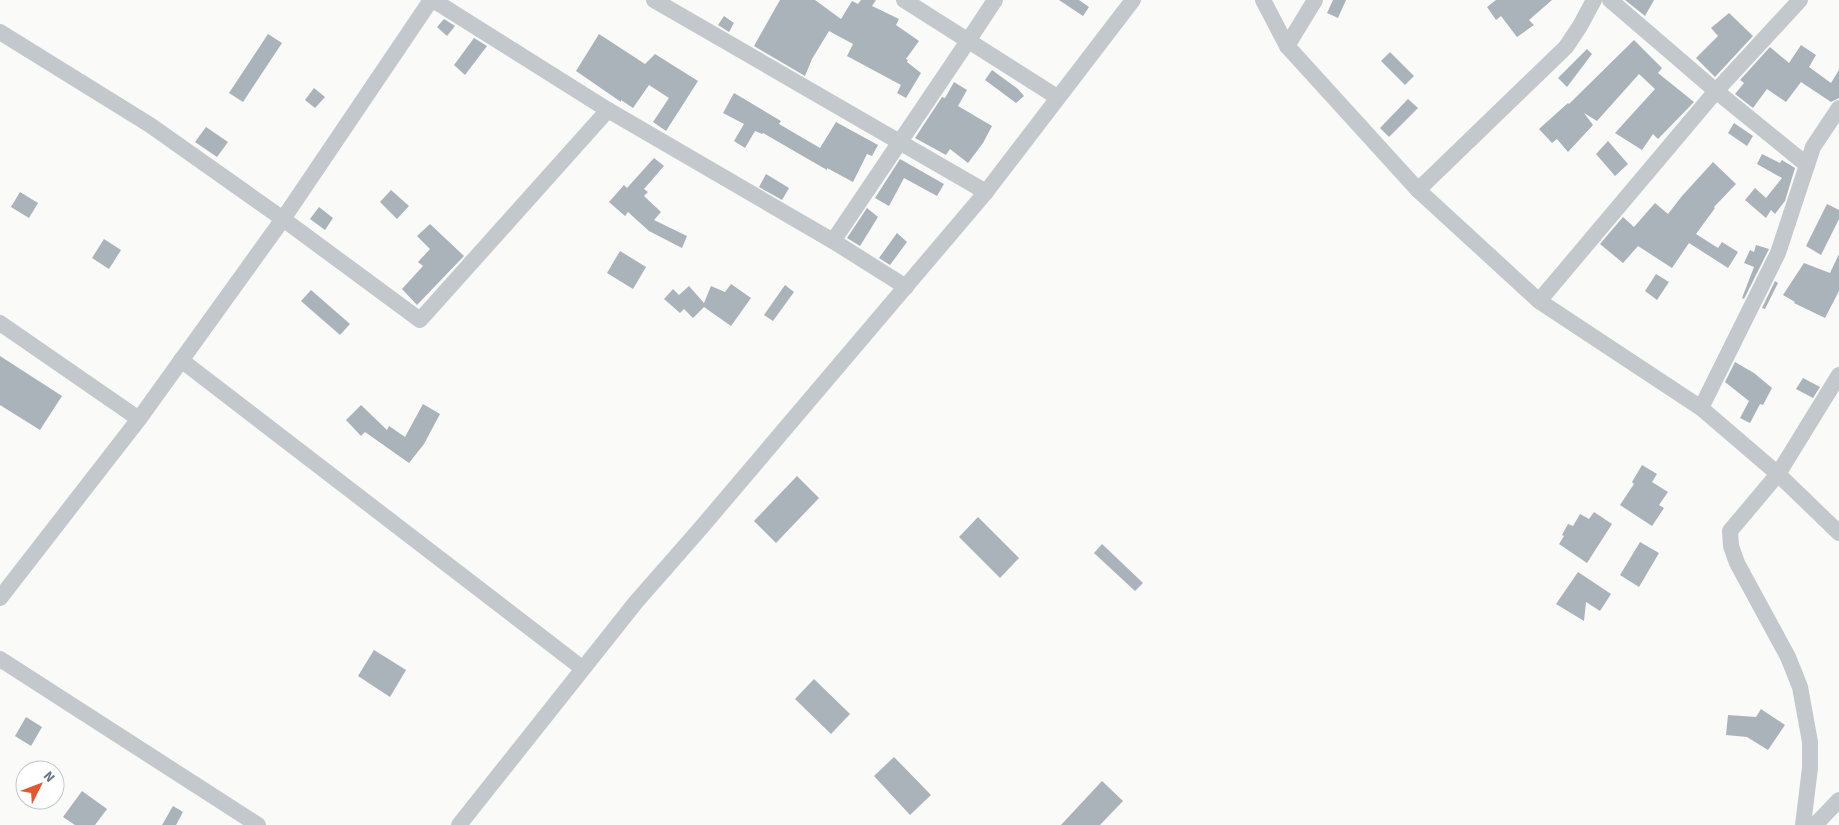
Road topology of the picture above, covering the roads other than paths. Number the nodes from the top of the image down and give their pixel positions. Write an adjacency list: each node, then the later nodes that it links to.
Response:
1 (432, 0): 17 (street); 22 (street)
2 (654, 0): 18 (street)
3 (904, 0): 12 (street)
4 (995, 0): 12 (street)
5 (1132, 0): 15 (street)
6 (1263, 0): 13 (street)
7 (1315, 0): 13 (street)
8 (1594, 0): 20 (street)
9 (1610, 0): 14 (street)
10 (1800, 0): 14 (street)
11 (0, 32): 22 (street)
12 (968, 42): 15 (street); 18 (street)
13 (1287, 46): 20 (street)
14 (1716, 91): 19 (street); 25 (street)
15 (1057, 97): 21 (street)
16 (1839, 108): 19 (street)
17 (608, 110): 22 (street); 23 (street)
18 (900, 142): 21 (street); 23 (street)
19 (1806, 165): 29 (street)
20 (1418, 190): 25 (street)
21 (986, 192): 24 (street)
22 (283, 219): 27 (street)
23 (833, 241): 24 (street)
24 (906, 287): 35 (street)
25 (1539, 301): 29 (street)
26 (0, 323): 30 (street)
27 (181, 360): 30 (street); 35 (street)
28 (1839, 375): 31 (street)
29 (1701, 408): 31 (street)
30 (139, 419): 33 (street)
31 (1778, 474): 32 (street); 39 (street)
32 (1839, 533)
33 (0, 598)
34 (0, 659): 37 (street)
35 (582, 668): 38 (street)
36 (1839, 800): 40 (street)
37 (258, 825)
38 (459, 825)
39 (1803, 825)
40 (1815, 825)

